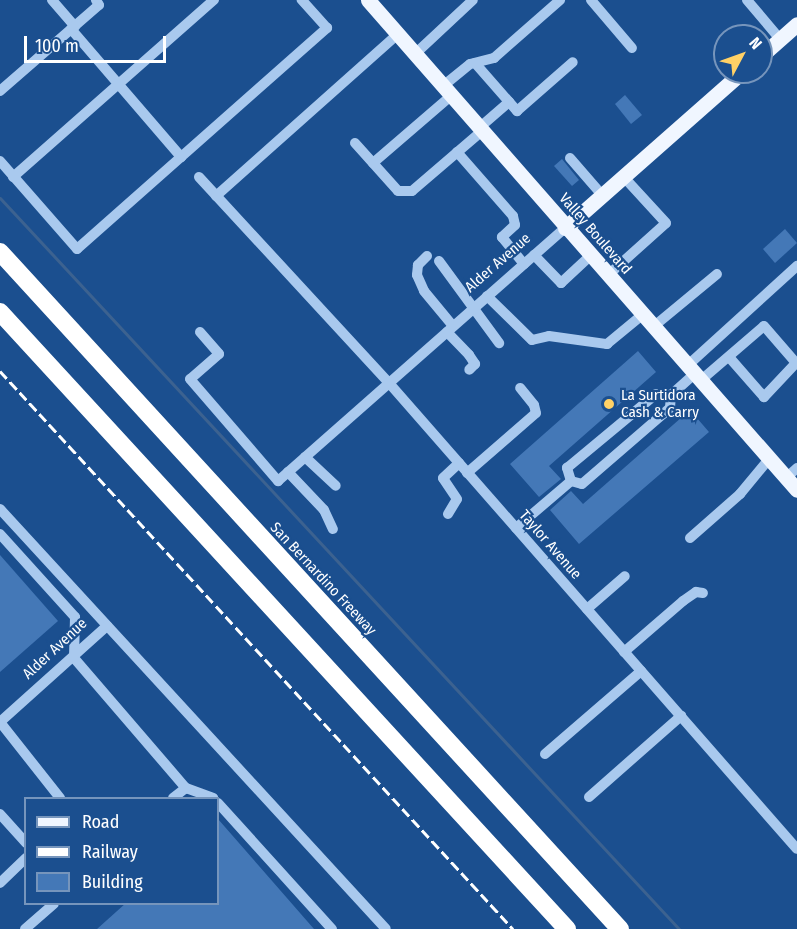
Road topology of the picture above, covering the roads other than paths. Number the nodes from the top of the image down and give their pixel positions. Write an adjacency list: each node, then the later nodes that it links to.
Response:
1 (52, 0): 11 (street)
2 (214, 0): 19 (street)
3 (302, 0): 27 (street)
4 (368, 0): 12 (main road, Valley Boulevard)
5 (473, 0): 16 (street)
6 (560, 0): 18 (street)
7 (591, 0): 15 (street)
8 (747, 0): 13 (street)
9 (100, 2): 11 (street)
10 (797, 24): 13 (main road)
11 (73, 27): 19 (street); 21 (street)
12 (398, 34): 16 (main road, Valley Boulevard); 35 (street)
13 (780, 39): 14 (main road)
14 (773, 45)
15 (632, 48)
16 (415, 54): 22 (main road, Valley Boulevard)
17 (573, 62): 23 (street)
18 (475, 63): 22 (street); 23 (street)
19 (119, 84): 27 (street); 32 (street)
20 (728, 84): 31 (main road, Alder Avenue)
21 (0, 91)
22 (447, 91): 24 (main road, Valley Boulevard); 30 (street)
23 (509, 102): 24 (street)
24 (480, 129): 26 (street); 36 (main road, Valley Boulevard)
25 (355, 143): 30 (street)
26 (457, 152): 30 (street); 42 (street)
27 (181, 157): 32 (street)
28 (570, 158): 34 (street)
29 (0, 161): 32 (street)
30 (373, 163)
31 (623, 176): 34 (main road, Alder Avenue); 45 (street)
32 (13, 177)
33 (199, 177): 35 (street, Taylor Avenue)
34 (602, 195): 36 (main road, Alder Avenue)
35 (216, 196): 56 (street, Taylor Avenue)
36 (566, 228): 38 (street, Alder Avenue); 40 (main road, Valley Boulevard)
37 (0, 252): 100 (highway, San Bernardino Freeway)
38 (534, 255): 40 (street); 42 (street, Alder Avenue)
39 (427, 256): 50 (street)
40 (590, 256): 45 (main road, Valley Boulevard)
41 (439, 261): 47 (street)
42 (524, 264): 46 (street, Alder Avenue)
43 (797, 266): 55 (street)
44 (717, 274): 49 (street)
45 (607, 276): 49 (main road, Valley Boulevard)
46 (487, 296): 47 (street, Alder Avenue); 49 (street)
47 (472, 310): 50 (street, Alder Avenue); 52 (street)
48 (0, 312): 99 (highway)
49 (648, 321): 55 (main road, Valley Boulevard)
50 (450, 329): 54 (street); 56 (street, Alder Avenue)
51 (200, 332): 62 (street, Alder Avenue)
52 (499, 343)
53 (729, 357): 53 (street); 55 (street)
54 (470, 370)
55 (694, 373): 58 (street); 60 (main road, Valley Boulevard)
56 (389, 383): 59 (street, Alder Avenue); 61 (street, Taylor Avenue)
57 (519, 388): 63 (street)
58 (671, 395): 65 (street); 65 (street)
59 (305, 457): 62 (street, Alder Avenue); 66 (street)
60 (769, 459): 64 (main road, Valley Boulevard); 73 (street)
61 (459, 463): 63 (street, Taylor Avenue); 69 (street)
62 (288, 472): 71 (street)
63 (467, 473): 70 (street, Taylor Avenue)
64 (791, 473): 67 (main road, Valley Boulevard)
65 (571, 480): 70 (street)
66 (336, 486)
67 (797, 490)
68 (0, 509): 77 (street)
69 (448, 514)
70 (516, 528): 76 (street, Taylor Avenue)
71 (333, 530)
72 (0, 534): 79 (street)
73 (690, 538)
74 (625, 576): 76 (street)
75 (703, 593): 78 (street)
76 (587, 609): 78 (street, Taylor Avenue)
77 (107, 626): 79 (street, Alder Avenue); 98 (street)
78 (624, 652): 80 (street, Taylor Avenue)
79 (74, 658): 82 (street, Alder Avenue); 84 (street)
80 (641, 671): 81 (street, Taylor Avenue); 83 (street)
81 (681, 716): 88 (street); 92 (street, Taylor Avenue)
82 (0, 722): 85 (street)
83 (545, 754)
84 (186, 788): 86 (street); 87 (street)
85 (59, 797)
86 (174, 797)
87 (210, 797)
88 (589, 797)
89 (219, 804): 97 (street)
90 (0, 814): 91 (street)
91 (24, 841)
92 (797, 849)
93 (24, 860): 94 (street)
94 (0, 883)
95 (52, 905): 96 (street)
96 (25, 929)
97 (332, 929)
98 (386, 929)
99 (567, 929)
100 (620, 929)

